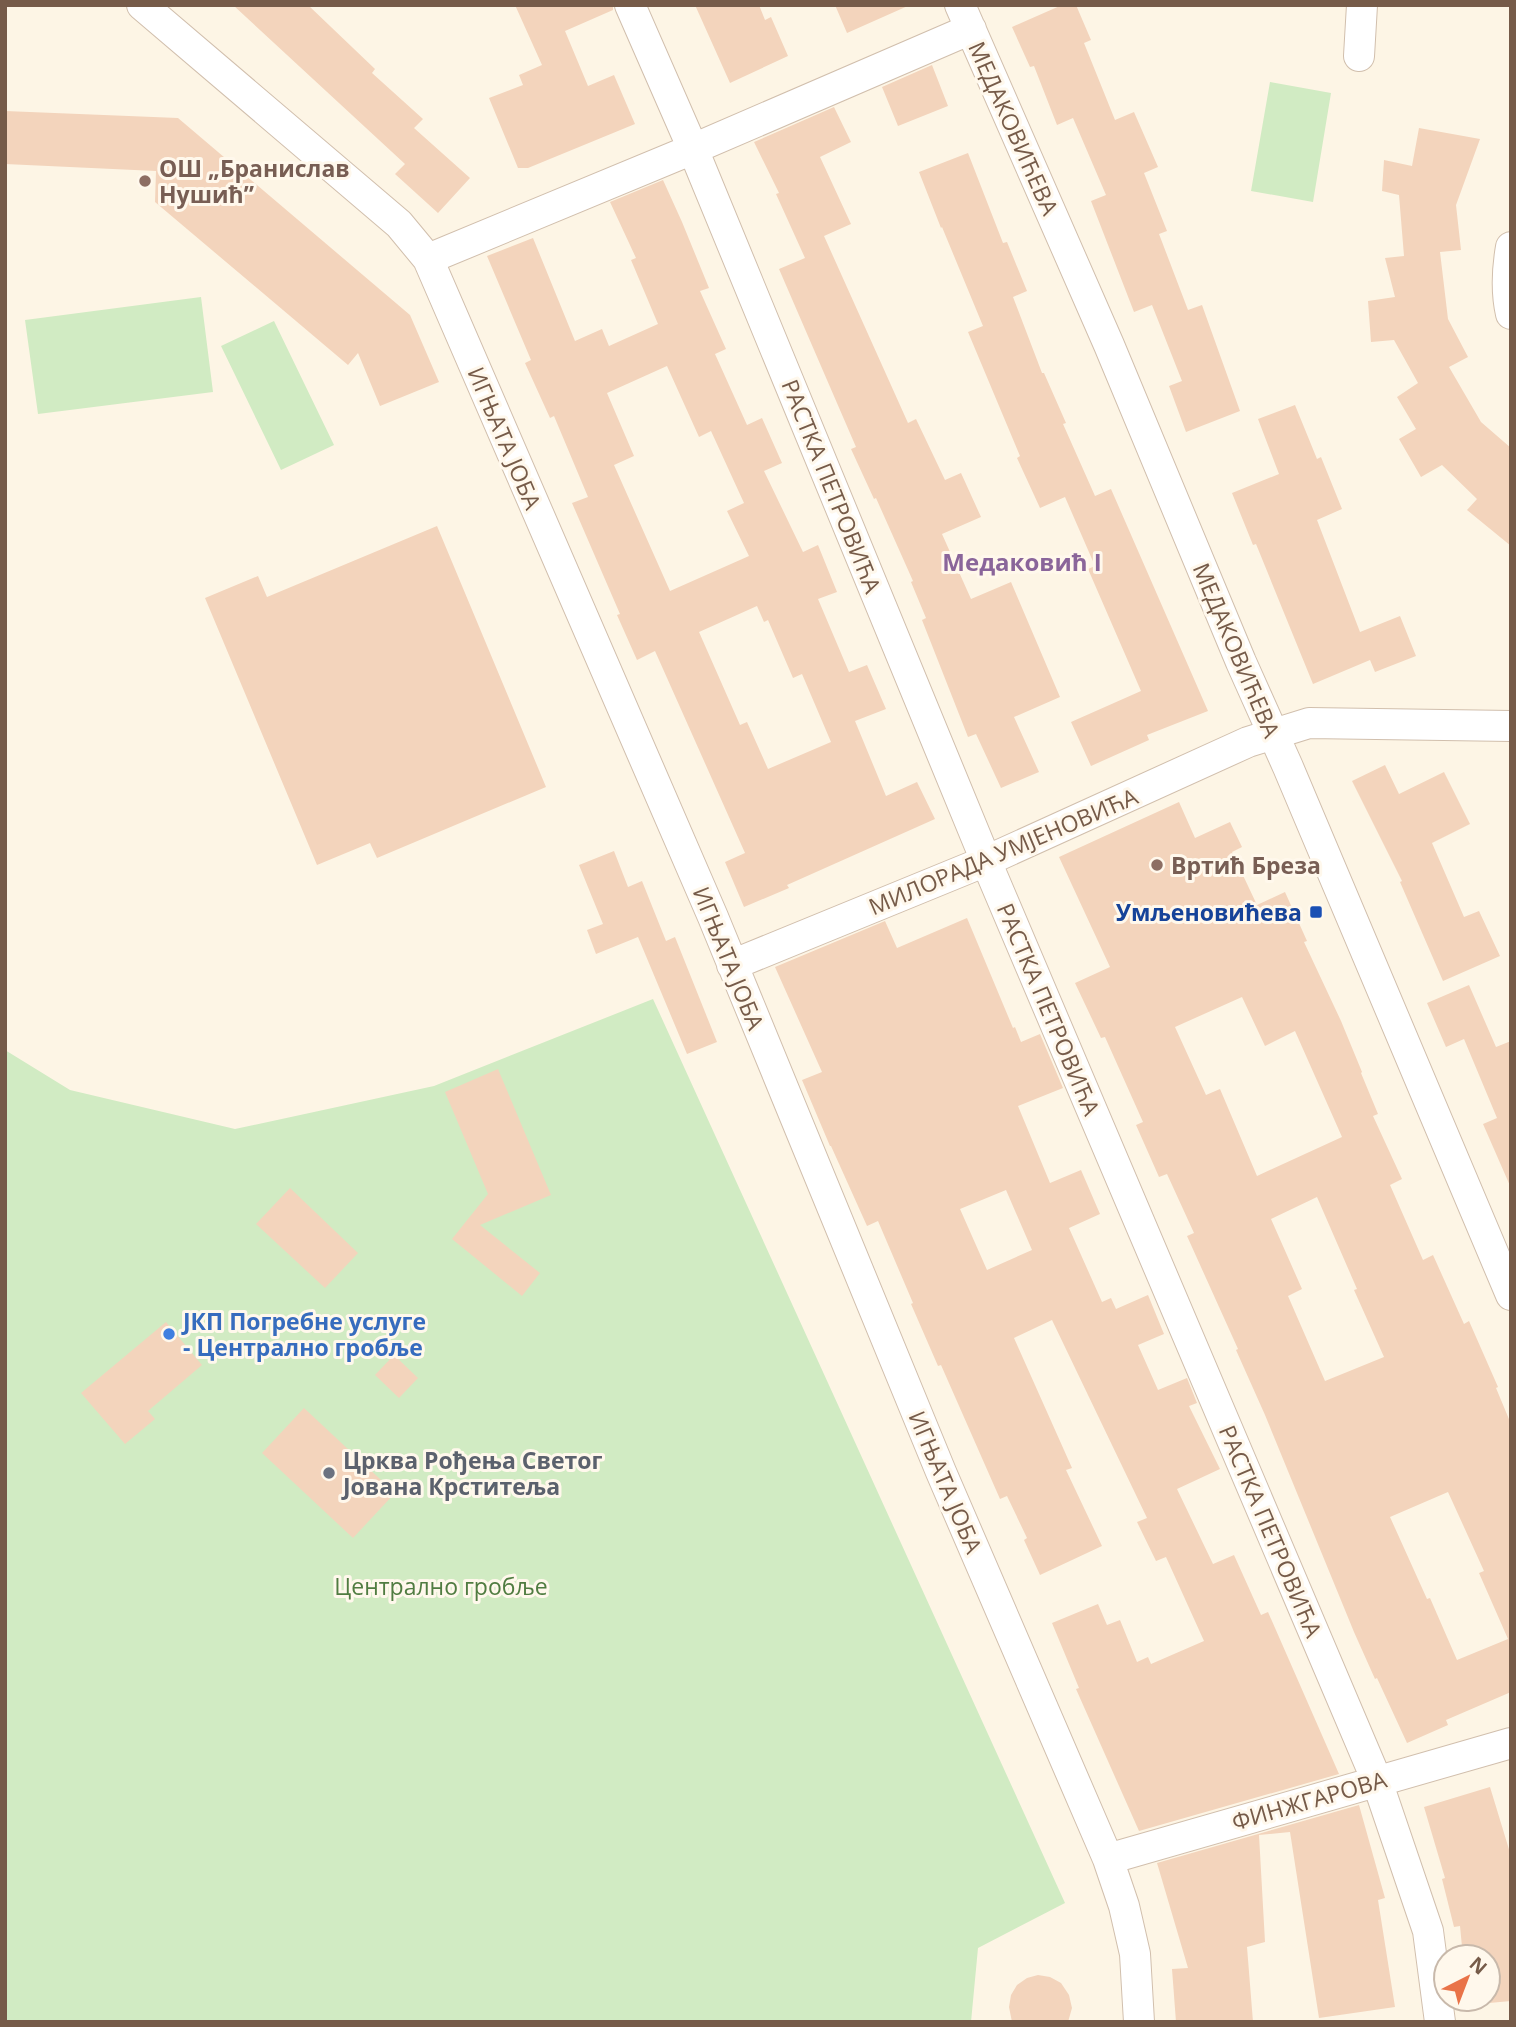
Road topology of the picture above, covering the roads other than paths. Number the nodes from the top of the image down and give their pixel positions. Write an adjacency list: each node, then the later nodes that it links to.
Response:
1 (142, 5): 8 (street, ИГЊАТА ЈОБА)
2 (630, 5): 6 (street, РАСТКА ПЕТРОВИЋА)
3 (1362, 5): 5 (street)
4 (966, 17): 6 (street); 11 (street, МЕДАКОВИЋЕВА)
5 (1359, 56)
6 (693, 149): 8 (street); 12 (street, РАСТКА ПЕТРОВИЋА)
7 (1511, 247): 9 (street)
8 (428, 259): 13 (street, ИГЊАТА ЈОБА)
9 (1511, 314)
10 (1511, 726): 11 (street, МИЛОРАДА УМЈЕНОВИЋА)
11 (1273, 733): 12 (street, МИЛОРАДА УМЈЕНОВИЋА); 14 (street, МЕДАКОВИЋЕВА)
12 (986, 861): 13 (street, МИЛОРАДА УМЈЕНОВИЋА); 16 (street, РАСТКА ПЕТРОВИЋА)
13 (732, 965): 17 (street, ИГЊАТА ЈОБА)
14 (1511, 1295)
15 (1511, 1742): 16 (street, ФИНЖГАРОВА)
16 (1377, 1780): 17 (street, ФИНЖГАРОВА); 19 (street, РАСТКА ПЕТРОВИЋА)
17 (1108, 1859): 18 (street, ИГЊАТА ЈОБА)
18 (1139, 2022)
19 (1440, 2022)

